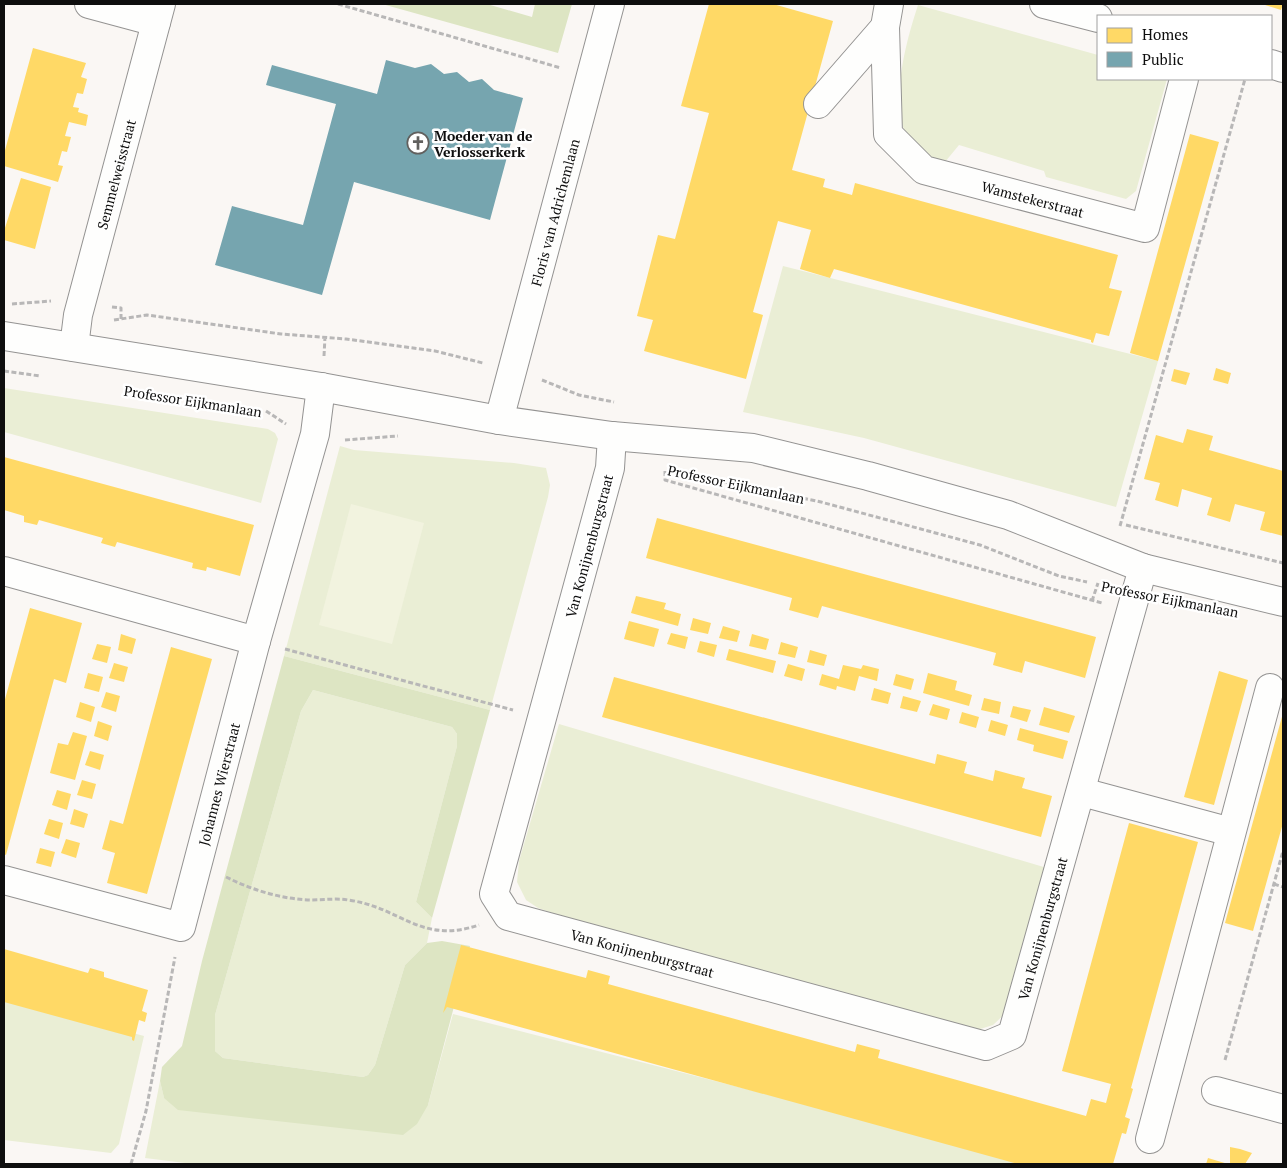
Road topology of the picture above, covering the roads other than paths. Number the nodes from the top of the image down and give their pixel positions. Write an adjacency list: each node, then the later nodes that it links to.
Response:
1 (89, 4): 4 (street)
2 (610, 4): 12 (street, Floris van Adrichemlaan)
3 (1044, 4): 6 (street)
4 (159, 13): 10 (street, Semmelweisstraat)
5 (887, 15): 7 (street, Wamstekerstraat); 8 (street, Wamstekerstraat)
6 (1097, 18)
7 (1184, 80)
8 (818, 104)
9 (4, 336): 10 (street, Professor Eijkmanlaan)
10 (74, 347): 11 (street, Professor Eijkmanlaan)
11 (321, 387): 12 (street, Professor Eijkmanlaan); 17 (street, Johannes Wierstraat)
12 (499, 420): 13 (street, Professor Eijkmanlaan)
13 (612, 436): 15 (street, Professor Eijkmanlaan); 19 (street, Van Konijnenburgstraat)
14 (4, 571): 17 (street)
15 (1137, 591): 16 (street, Professor Eijkmanlaan); 19 (street, Van Konijnenburgstraat)
16 (1283, 602)
17 (256, 641): 21 (street, Johannes Wierstraat)
18 (1270, 688): 20 (street)
19 (1082, 792): 20 (street)
20 (1232, 832): 24 (street)
21 (4, 880)
22 (1216, 1091): 23 (street)
23 (1283, 1110)
24 (1150, 1139)

